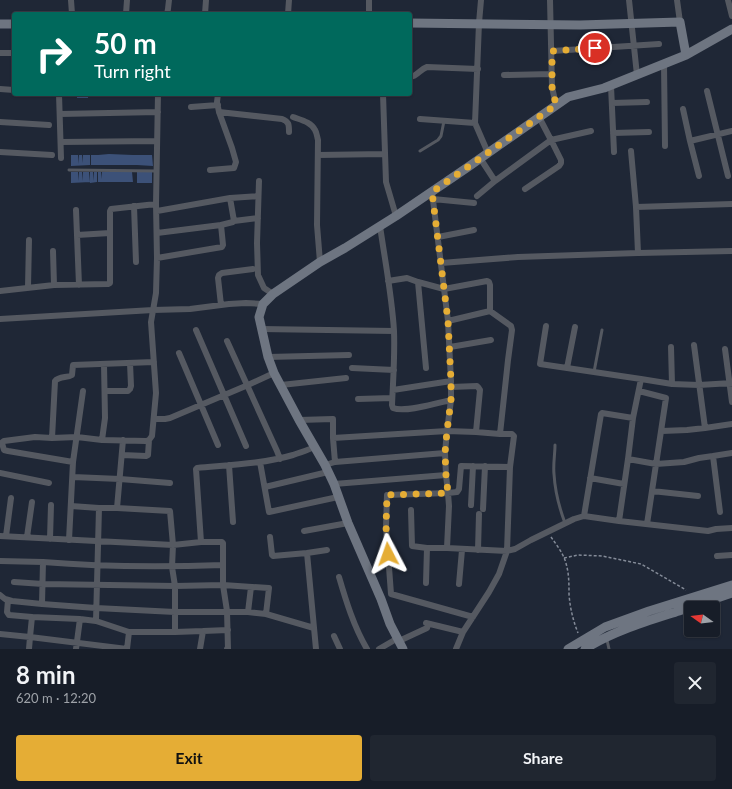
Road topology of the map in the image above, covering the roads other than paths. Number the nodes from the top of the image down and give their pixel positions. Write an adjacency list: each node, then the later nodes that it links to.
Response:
1 (71, 0): 12 (street)
2 (127, 0): 13 (street)
3 (169, 0): 14 (street)
4 (206, 0): 15 (street)
5 (289, 0): 16 (street)
6 (369, 0): 17 (street)
7 (481, 0): 21 (street)
8 (550, 0): 25 (street)
9 (629, 0): 24 (street)
10 (677, 0): 20 (street)
11 (728, 0): 18 (street)
12 (72, 12)
13 (126, 12)
14 (167, 12)
15 (205, 12)
16 (288, 12)
17 (369, 12)
18 (732, 16)
19 (412, 22): 21 (street)
20 (680, 22): 24 (street); 32 (street)
21 (479, 23): 25 (street); 34 (street)
22 (0, 24): 23 (street)
23 (12, 24)
24 (631, 24): 25 (street); 28 (street)
25 (551, 25): 29 (street)
26 (732, 29): 32 (street)
27 (660, 44): 28 (street)
28 (634, 46): 29 (street); 37 (street)
29 (552, 51): 35 (street)
30 (0, 53): 31 (street)
31 (12, 53)
32 (686, 55): 33 (street)
33 (664, 64): 37 (street); 72 (street)
34 (478, 69): 38 (street); 60 (street)
35 (552, 74): 36 (street); 49 (street)
36 (504, 75)
37 (637, 75): 39 (street)
38 (412, 76)
39 (611, 86): 48 (street); 49 (street)
40 (0, 89): 41 (street)
41 (12, 90)
42 (707, 91): 67 (street)
43 (59, 96): 54 (street)
44 (158, 96): 53 (street)
45 (218, 96): 51 (street)
46 (384, 96): 77 (street)
47 (647, 102): 48 (street)
48 (612, 103): 66 (street)
49 (556, 105): 56 (street)
50 (191, 107): 51 (street)
51 (218, 108): 64 (street); 83 (street)
52 (683, 109): 70 (street)
53 (158, 112): 54 (street); 69 (street)
54 (60, 114): 71 (street)
55 (293, 117): 79 (street)
56 (539, 117): 68 (street); 80 (street)
57 (420, 119): 58 (street)
58 (444, 121): 60 (street); 75 (lane)
59 (0, 122): 61 (street)
60 (475, 123): 80 (street)
61 (49, 125)
62 (591, 131): 68 (street)
63 (732, 131): 67 (street)
64 (289, 132)
65 (649, 132): 66 (street)
66 (613, 133): 76 (street)
67 (718, 134): 70 (street); 86 (street)
68 (551, 140): 88 (street); 89 (street)
69 (157, 141): 71 (street); 84 (street)
70 (690, 141): 85 (street)
71 (61, 142): 81 (street)
72 (665, 146)
73 (631, 151): 98 (street)
74 (0, 152): 78 (street)
75 (420, 152)
76 (614, 152)
77 (385, 154): 79 (street); 100 (street)
78 (52, 155)
79 (318, 155): 116 (street)
80 (484, 156): 88 (street); 91 (street)
81 (61, 158)
82 (69, 170): 84 (lane)
83 (210, 170)
84 (157, 171): 97 (street)
85 (699, 176)
86 (728, 176)
87 (259, 181): 90 (street)
88 (495, 181): 92 (street)
89 (525, 189)
90 (258, 196): 93 (street); 101 (street)
91 (433, 196): 94 (street); 100 (street); 109 (street)
92 (477, 196)
93 (230, 198): 97 (street); 102 (street)
94 (474, 203)
95 (732, 204): 98 (street)
96 (134, 206): 97 (street); 106 (street); 115 (street)
97 (157, 207): 107 (street)
98 (636, 207): 113 (street)
99 (76, 210): 108 (street)
100 (396, 216): 104 (street)
101 (258, 218): 102 (street); 126 (street)
102 (234, 221): 103 (street)
103 (221, 225): 107 (street); 114 (street)
104 (380, 226): 116 (street); 119 (street)
105 (474, 230): 109 (street)
106 (110, 233): 108 (street); 122 (street)
107 (157, 234): 114 (street)
108 (77, 235): 122 (street)
109 (438, 237): 117 (street)
110 (29, 240): 123 (street)
111 (53, 251): 121 (street)
112 (732, 251): 113 (street)
113 (638, 253): 117 (street)
114 (157, 258): 129 (street)
115 (136, 262)
116 (320, 262): 126 (street)
117 (441, 263): 124 (street)
118 (254, 269): 128 (street)
119 (388, 281): 120 (street); 138 (street)
120 (418, 282): 124 (street); 152 (street)
121 (54, 285): 122 (street); 123 (street)
122 (79, 285)
123 (28, 287): 125 (street)
124 (444, 289): 130 (street); 132 (street)
125 (0, 291)
126 (273, 294): 127 (street)
127 (262, 304): 128 (street); 136 (street)
128 (222, 305): 129 (street)
129 (153, 310): 131 (street); 148 (street)
130 (490, 311): 132 (street); 183 (street)
131 (0, 319)
132 (448, 321): 142 (street)
133 (546, 326): 153 (street)
134 (575, 327): 153 (street)
135 (196, 330): 169 (street)
136 (261, 330): 138 (street); 147 (street)
137 (602, 330): 156 (lane)
138 (394, 332): 154 (street)
139 (491, 340): 142 (street)
140 (227, 341): 162 (street)
141 (694, 345): 164 (street)
142 (450, 347): 160 (street)
143 (671, 347): 161 (street)
144 (725, 349): 159 (street)
145 (179, 353): 174 (street)
146 (349, 355): 147 (street)
147 (268, 357): 155 (street)
148 (154, 362): 149 (street); 176 (street)
149 (130, 363): 150 (street); 167 (street)
150 (104, 364): 167 (street); 185 (street)
151 (352, 368): 154 (street)
152 (426, 368)
153 (567, 368): 156 (street)
154 (394, 370): 165 (street)
155 (274, 372): 162 (street); 163 (street)
156 (594, 372): 158 (street)
157 (346, 378): 163 (street)
158 (641, 378): 161 (street); 168 (street)
159 (731, 383): 164 (street); 173 (street)
160 (451, 384): 165 (street); 172 (street); 182 (street)
161 (672, 384): 164 (street)
162 (248, 385): 169 (street); 199 (street)
163 (281, 385): 177 (street)
164 (699, 385): 179 (street)
165 (393, 390): 170 (street)
166 (83, 391): 184 (street)
167 (105, 391): 187 (street)
168 (639, 392): 175 (street); 181 (street)
169 (224, 395): 174 (street); 193 (street)
170 (392, 398): 171 (street); 172 (street)
171 (358, 399)
172 (451, 400): 180 (street)
173 (732, 402)
174 (201, 405): 176 (street); 191 (street)
175 (633, 418): 200 (street); 213 (street)
176 (154, 419): 189 (street)
177 (299, 420): 186 (street); 194 (street)
178 (732, 424): 179 (street)
179 (705, 428): 181 (street)
180 (447, 431): 182 (street); 186 (street); 195 (street)
181 (662, 431): 204 (street)
182 (476, 432): 183 (street)
183 (500, 434): 208 (street)
184 (77, 437): 185 (street); 187 (street); 201 (street)
185 (52, 438): 190 (street)
186 (334, 438): 203 (street)
187 (102, 440): 188 (street)
188 (123, 440): 189 (street); 197 (street)
189 (149, 440): 197 (street)
190 (1, 443): 201 (street)
191 (218, 444)
192 (555, 445): 237 (lane)
193 (246, 446)
194 (314, 447): 199 (street); 209 (street)
195 (445, 453): 203 (street); 211 (street)
196 (732, 453): 198 (street)
197 (122, 455): 214 (street)
198 (713, 456): 204 (street); 232 (street)
199 (280, 459): 202 (street)
200 (628, 459): 204 (street); 218 (street)
201 (74, 462): 212 (street)
202 (260, 462): 205 (street); 219 (street)
203 (335, 462): 209 (street)
204 (656, 464): 220 (street)
205 (229, 465): 235 (street); 247 (street)
206 (473, 466): 207 (street); 221 (street); 227 (street)
207 (485, 466): 208 (street); 253 (street)
208 (510, 467): 254 (street)
209 (326, 469): 217 (street); 219 (street)
210 (0, 473): 215 (street)
211 (446, 475): 217 (street); 221 (street)
212 (73, 477): 214 (street); 228 (street)
213 (590, 478): 218 (street); 233 (street)
214 (120, 479): 216 (street); 230 (street)
215 (49, 482)
216 (170, 482)
217 (334, 484): 223 (street)
218 (624, 484): 234 (street)
219 (265, 488): 223 (street)
220 (652, 491): 222 (street); 238 (street)
221 (448, 493): 250 (street); 273 (street)
222 (698, 496)
223 (338, 497): 236 (street)
224 (11, 498): 241 (street)
225 (32, 502): 243 (street)
226 (51, 505): 244 (street)
227 (471, 505)
228 (71, 506): 229 (street); 245 (street)
229 (99, 508): 230 (street); 246 (street)
230 (118, 508): 248 (street)
231 (411, 510): 249 (street)
232 (720, 512)
233 (584, 516): 234 (street); 237 (street)
234 (619, 521): 238 (street)
235 (233, 522)
236 (348, 523): 240 (street); 275 (street)
237 (565, 524): 254 (street)
238 (647, 524): 239 (street)
239 (732, 528)
240 (304, 531)
241 (3, 536): 243 (street)
242 (270, 537): 255 (street)
243 (27, 538): 244 (street)
244 (50, 539): 245 (street)
245 (69, 540): 246 (street)
246 (99, 541): 248 (street); 261 (street)
247 (202, 542): 248 (street); 260 (street)
248 (173, 545): 262 (street)
249 (427, 548): 250 (street); 265 (street)
250 (447, 548): 252 (street)
251 (327, 550): 255 (street)
252 (462, 550): 253 (street); 267 (street)
253 (478, 550): 254 (street)
254 (507, 551): 285 (street)
255 (306, 553): 288 (street)
256 (732, 555): 257 (street)
257 (717, 556)
258 (0, 561): 259 (street)
259 (43, 562): 261 (street); 266 (street)
260 (223, 565): 262 (street); 269 (street)
261 (98, 566): 262 (street); 268 (street)
262 (172, 567): 270 (street)
263 (339, 577): 307 (street)
264 (14, 582): 266 (street)
265 (426, 583)
266 (43, 584): 268 (street); 277 (street)
267 (459, 584)
268 (98, 585): 270 (street); 278 (street)
269 (223, 585): 270 (street); 271 (street); 279 (street)
270 (174, 586): 280 (street)
271 (251, 587): 281 (street); 282 (street)
272 (730, 589): 283 (street); 283 (street)
273 (391, 594): 275 (street); 285 (street)
274 (0, 595): 276 (street)
275 (381, 599): 298 (street)
276 (8, 600): 277 (street); 284 (street)
277 (42, 604): 278 (street)
278 (96, 608): 280 (street); 287 (street)
279 (227, 611): 280 (street); 281 (street); 289 (street)
280 (175, 612): 292 (street)
281 (248, 612): 282 (street)
282 (266, 614): 288 (street)
283 (651, 615): 297 (street); 299 (street)
284 (32, 617): 286 (street); 296 (street)
285 (473, 617): 293 (street)
286 (80, 619): 287 (street); 300 (street)
287 (96, 621): 291 (street)
288 (314, 628): 305 (street)
289 (228, 630): 290 (street); 304 (street)
290 (203, 631): 292 (street); 303 (street)
291 (130, 632): 292 (street); 302 (street)
292 (175, 632)
293 (464, 632): 298 (street); 309 (street)
294 (0, 634): 296 (street)
295 (334, 636): 306 (street)
296 (30, 637): 300 (street); 301 (street)
297 (606, 638): 299 (street); 311 (lane)
298 (400, 643): 308 (street)
299 (583, 645): 310 (street)
300 (76, 646): 302 (street)
301 (29, 649)
302 (127, 649)
303 (200, 649)
304 (227, 649)
305 (316, 649)
306 (340, 649)
307 (367, 649)
308 (379, 649)
309 (456, 649)
310 (568, 649)
311 (609, 649)

